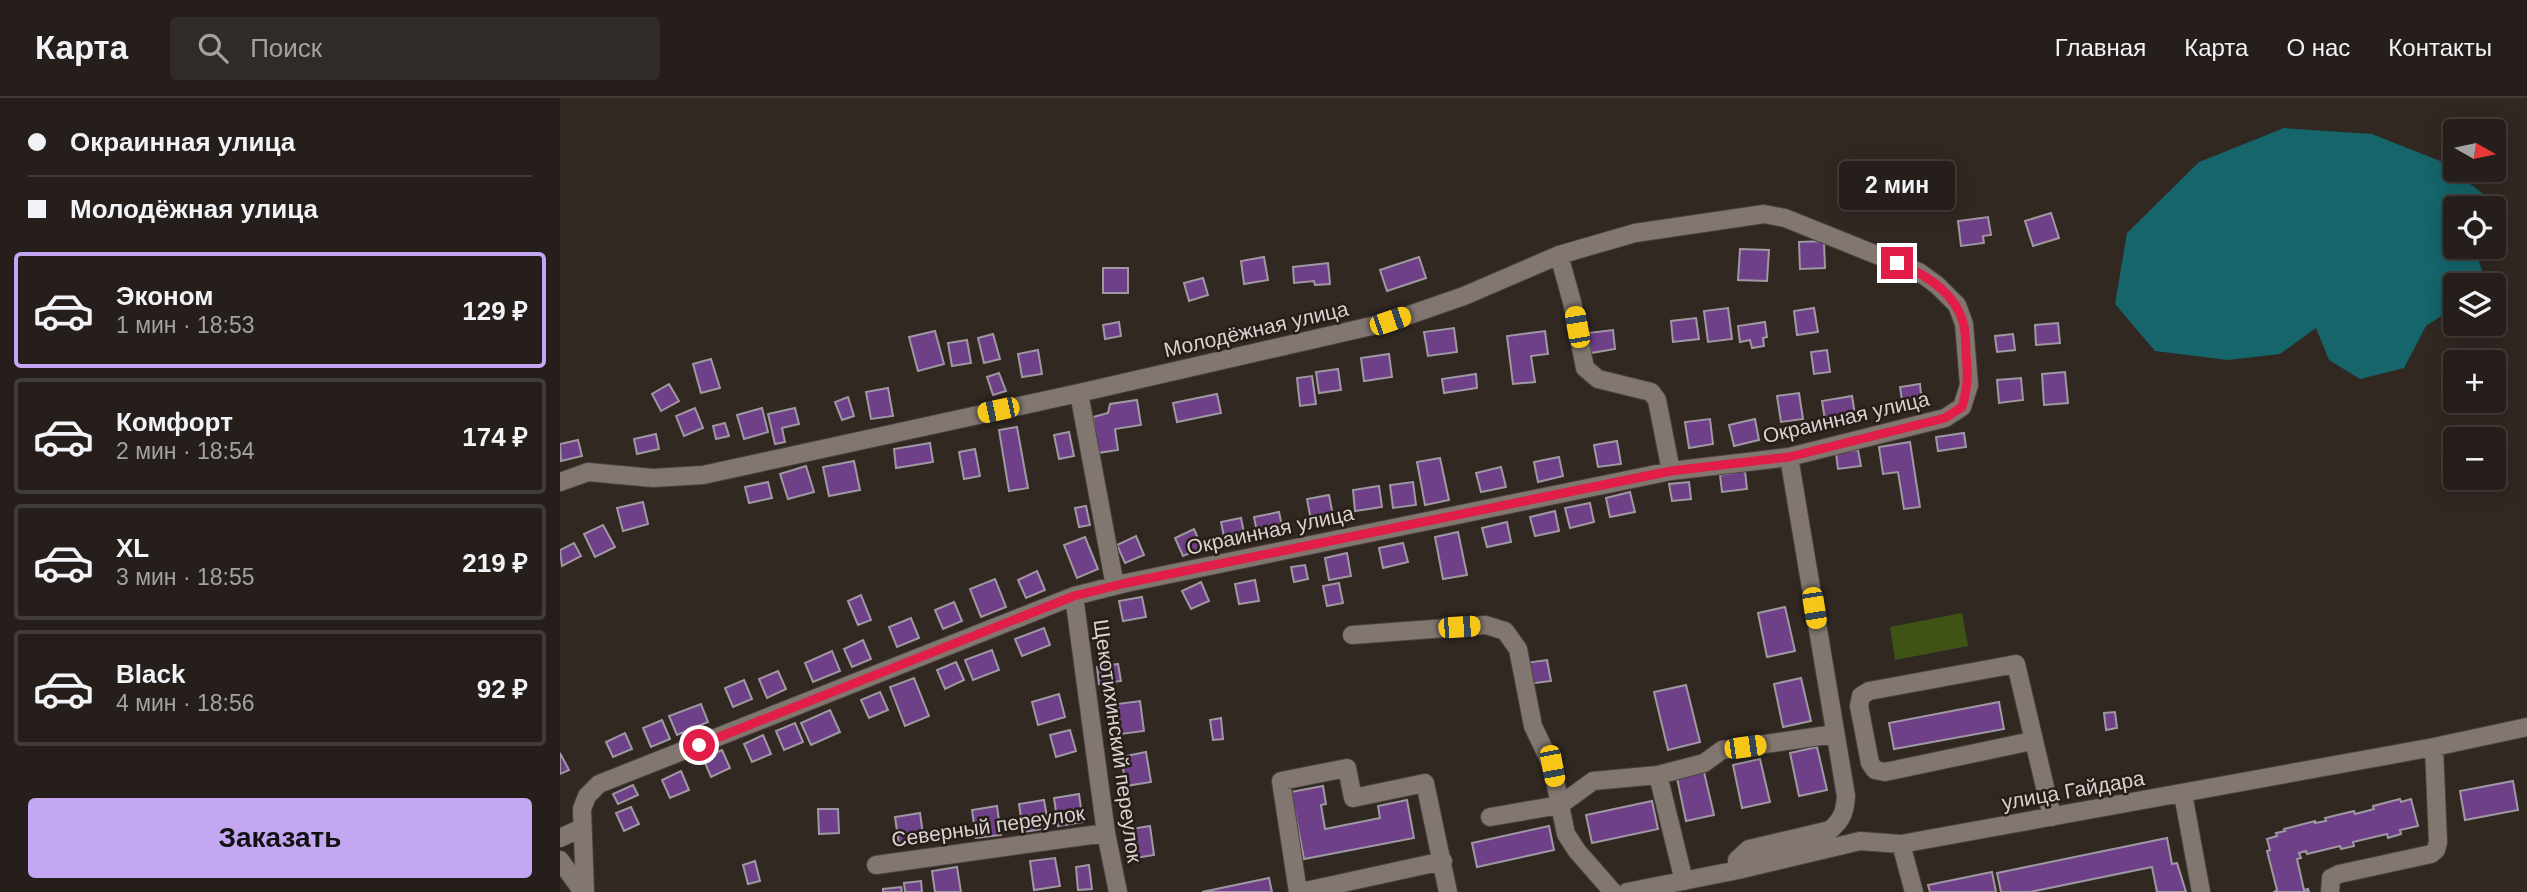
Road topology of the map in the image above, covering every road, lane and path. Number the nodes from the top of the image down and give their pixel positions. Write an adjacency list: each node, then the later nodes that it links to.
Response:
1 (1559, 255): 2 (street, Молодёжная улица); 3 (street, Молодёжная улица); 5 (street)
2 (1964, 324): 4 (street, Окраинная улица)
3 (1079, 393): 6 (street, Молодёжная улица); 7 (street)
4 (1789, 457): 5 (street, Окраинная улица); 11 (street)
5 (1671, 471): 7 (street, Окраинная улица)
6 (560, 482)
7 (1115, 586): 8 (street, Окраинная улица)
8 (1074, 596): 19 (street, Окраинная улица); 20 (street, Щекотихинский переулок)
9 (1352, 635): 16 (street)
10 (2527, 727): 13 (street, улица Гайдара)
11 (1835, 734): 14 (street); 26 (street)
12 (2032, 741): 12 (street); 18 (street)
13 (2434, 747): 15 (street, улица Гайдара); 37 (street)
14 (1657, 775): 16 (street); 27 (street)
15 (2183, 794): 18 (street, улица Гайдара); 36 (street)
16 (1560, 806): 17 (street); 33 (street)
17 (1489, 817)
18 (2052, 817): 22 (street, улица Гайдара)
19 (582, 828): 21 (street); 29 (street, Окраинная улица)
20 (1106, 833): 25 (street, Северный переулок); 30 (street, Щекотихинский переулок)
21 (560, 838)
22 (1901, 844): 26 (street, улица Гайдара); 35 (street)
23 (560, 860): 29 (street)
24 (1443, 860): 31 (street); 31 (street); 32 (street)
25 (876, 865)
26 (1738, 870): 27 (street, улица Гайдара)
27 (1684, 881): 28 (street, улица Гайдара)
28 (1666, 888): 34 (street, улица Гайдара)
29 (584, 892)
30 (1118, 892)
31 (1300, 892)
32 (1448, 892)
33 (1613, 892)
34 (1627, 892)
35 (1913, 892)
36 (2202, 892)
37 (2330, 892)

